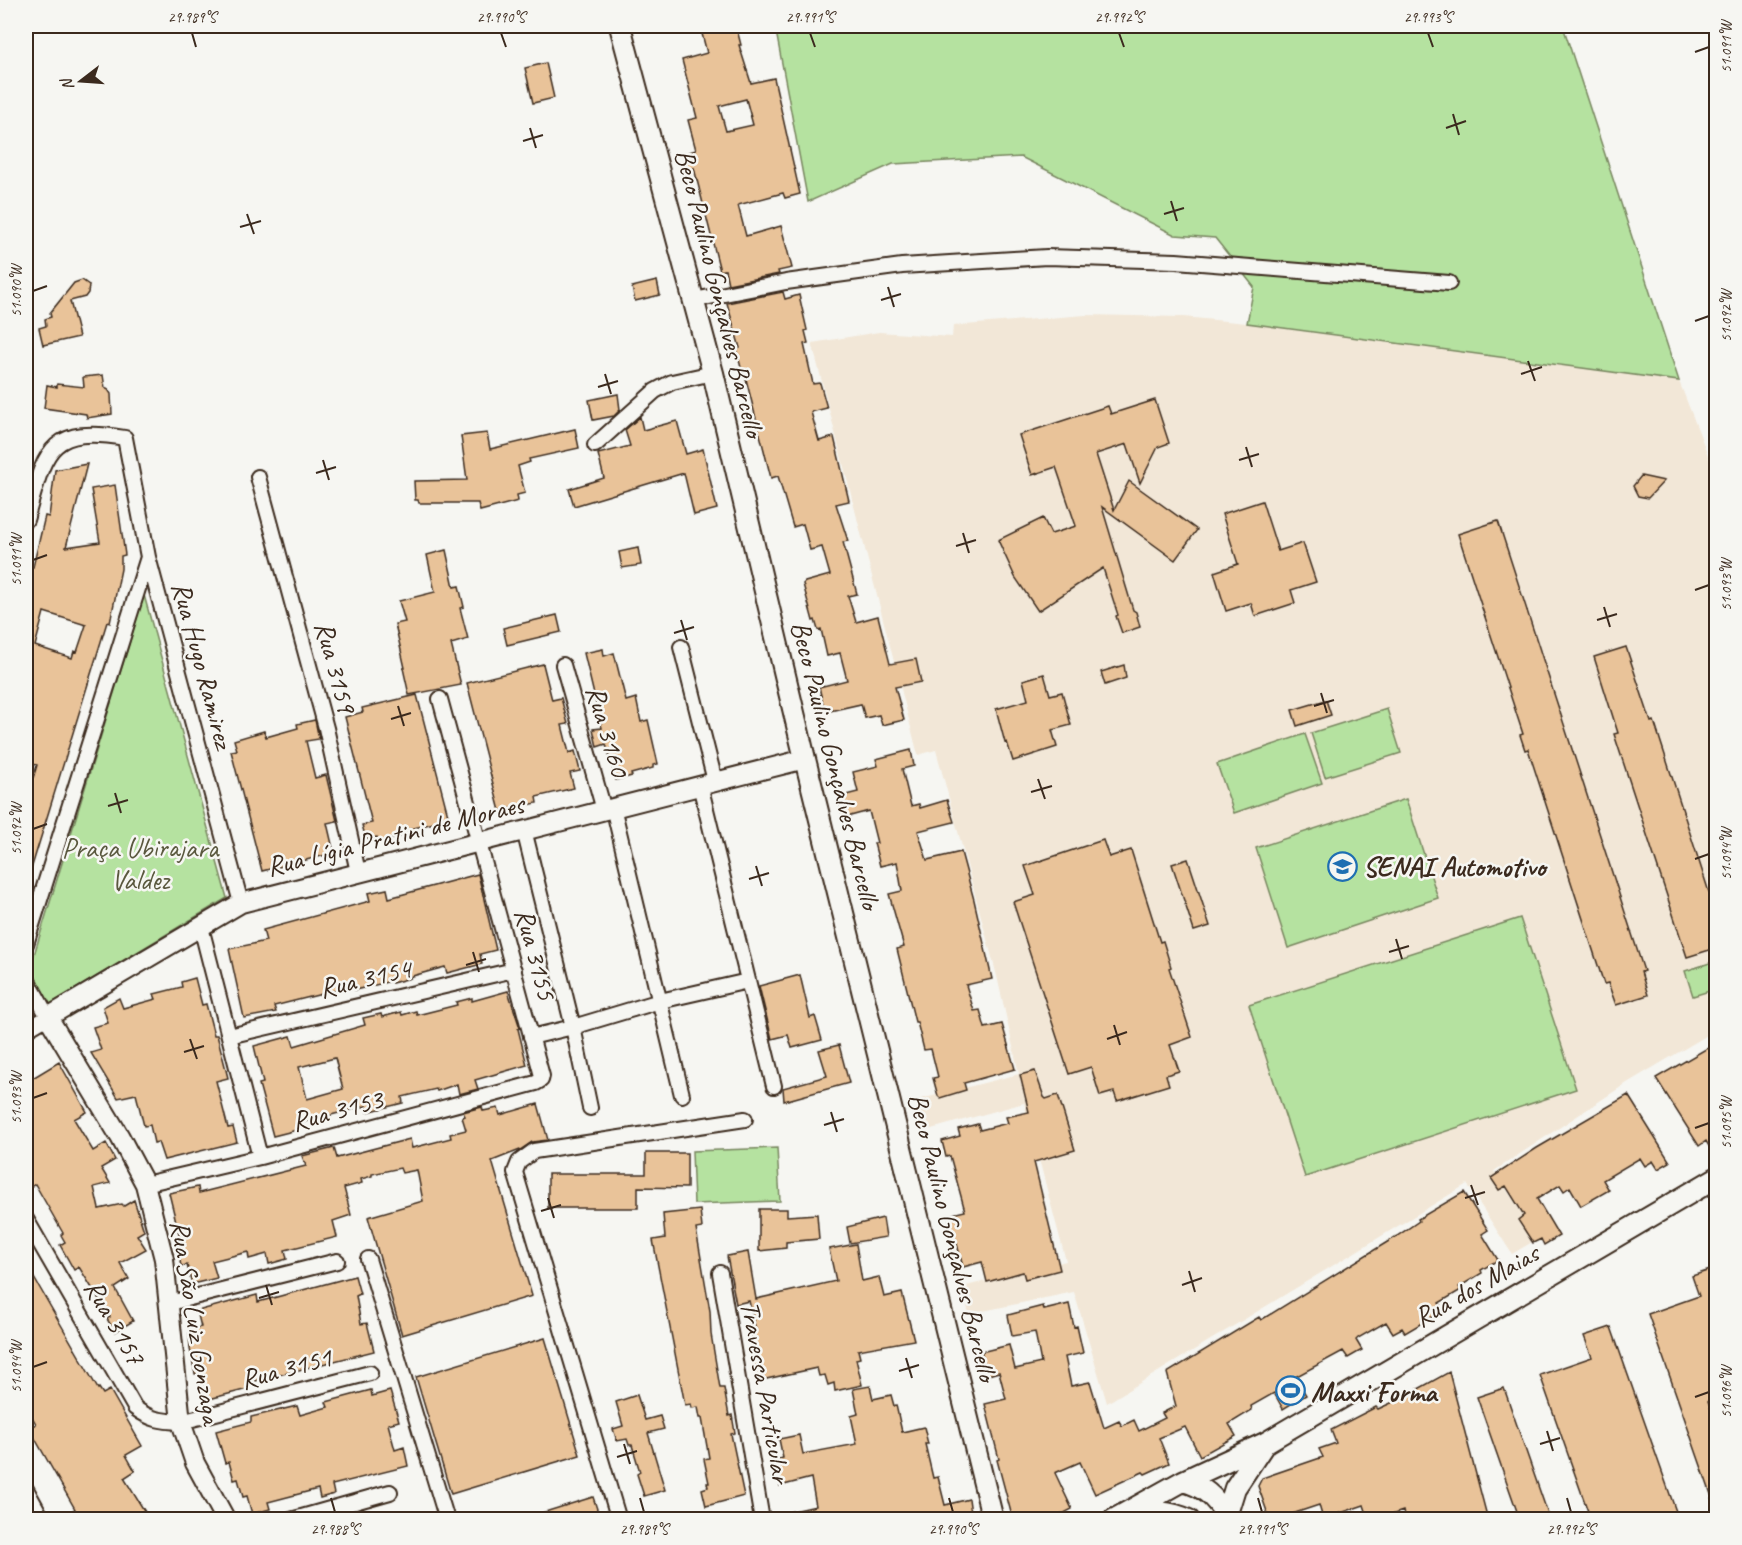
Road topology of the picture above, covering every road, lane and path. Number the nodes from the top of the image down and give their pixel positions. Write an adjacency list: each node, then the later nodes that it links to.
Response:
1 (620, 26): 3 (main road, Beco Paulino Gonçalves Barcello)
2 (1449, 283): 3 (street)
3 (694, 300): 4 (main road, Beco Paulino Gonçalves Barcello)
4 (713, 373): 5 (street); 12 (main road, Beco Paulino Gonçalves Barcello)
5 (595, 446)
6 (258, 477): 17 (street, Rua 3159)
7 (26, 520): 8 (street, Rua Hugo Ramirez)
8 (148, 557): 18 (street, Rua Hugo Ramirez); 20 (street)
9 (681, 647): 13 (street)
10 (562, 665): 14 (street, Rua 3160)
11 (440, 699): 16 (street, Rua 3155)
12 (805, 759): 13 (street, Rua Lígia Pratini de Moraes); 57 (main road, Beco Paulino Gonçalves Barcello)
13 (707, 783): 14 (street, Rua Lígia Pratini de Moraes); 23 (street)
14 (608, 809): 15 (street, Rua Lígia Pratini de Moraes); 24 (street, Rua 3160)
15 (524, 830): 16 (street, Rua Lígia Pratini de Moraes); 26 (street)
16 (479, 842): 17 (street, Rua Lígia Pratini de Moraes); 21 (street, Rua 3155)
17 (358, 873): 18 (street, Rua Lígia Pratini de Moraes)
18 (241, 903): 19 (street, Rua Lígia Pratini de Moraes)
19 (201, 927): 25 (street, Rua Lígia Pratini de Moraes); 28 (street)
20 (26, 944)
21 (514, 970): 28 (street, Rua 3154); 29 (street, Rua 3155)
22 (26, 977): 25 (street, Rua São Luiz Gonzaga)
23 (748, 981): 24 (street); 31 (street)
24 (660, 1001): 26 (street); 32 (street, Rua 3160)
25 (48, 1017): 27 (street, Rua Lígia Pratini de Moraes); 37 (street, Rua São Luiz Gonzaga)
26 (573, 1027): 29 (street); 33 (street)
27 (26, 1030)
28 (229, 1036): 35 (street)
29 (531, 1037): 30 (street, Rua 3155)
30 (541, 1080): 35 (street, Rua 3153)
31 (774, 1086)
32 (682, 1095)
33 (590, 1108)
34 (745, 1119): 55 (street)
35 (260, 1157): 37 (street, Rua 3153)
36 (1716, 1178): 45 (main road, Rua dos Maias)
37 (145, 1184): 42 (street, Rua São Luiz Gonzaga)
38 (26, 1219): 44 (street, Rua 3157)
39 (368, 1259): 54 (street)
40 (337, 1261): 42 (street)
41 (720, 1273): 56 (street, Travessa Particular)
42 (170, 1303): 44 (street, Rua São Luiz Gonzaga)
43 (370, 1373): 44 (street, Rua 3151)
44 (181, 1422): 52 (street, Rua São Luiz Gonzaga)
45 (1265, 1443): 46 (main road, Rua dos Maias); 50 (main road, Rua dos Maias)
46 (1196, 1479): 49 (main road, Rua dos Maias); 50 (main road); 59 (main road)
47 (26, 1489): 51 (street)
48 (390, 1492): 53 (street)
49 (1121, 1516): 58 (main road, Rua dos Maias)
50 (1225, 1517)
51 (43, 1520)
52 (226, 1520)
53 (291, 1520)
54 (447, 1520)
55 (619, 1520)
56 (762, 1520)
57 (993, 1520)
58 (1189, 1520)
59 (1195, 1520)

